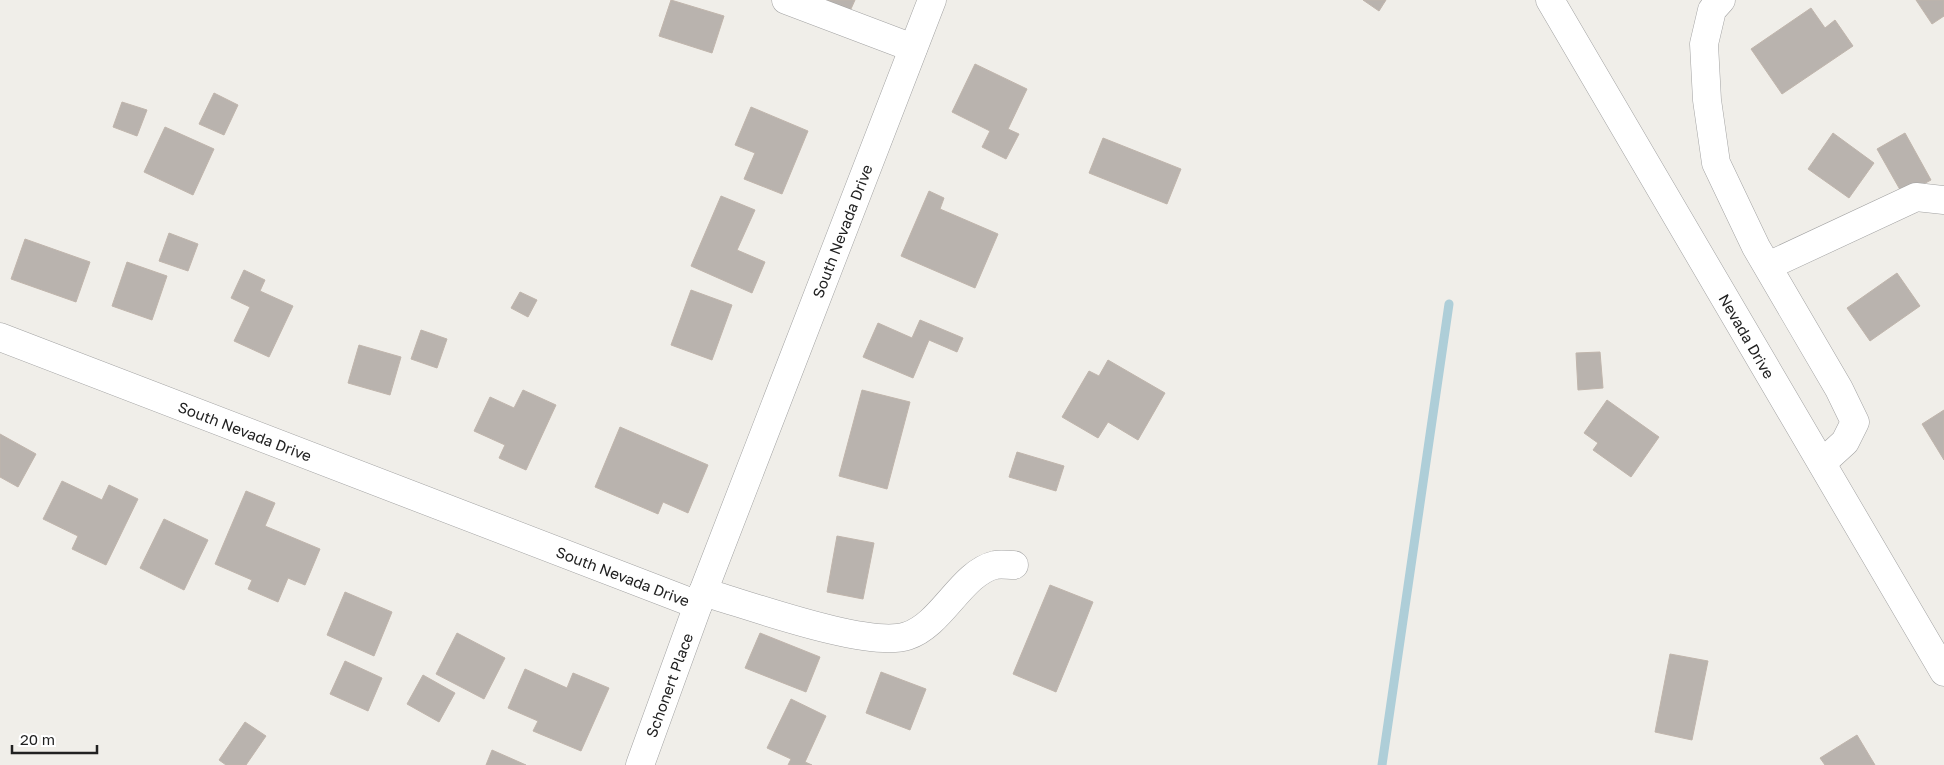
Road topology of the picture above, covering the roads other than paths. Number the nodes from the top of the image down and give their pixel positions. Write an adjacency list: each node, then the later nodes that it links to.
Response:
1 (786, 0): 5 (street)
2 (932, 0): 5 (street, South Nevada Drive)
3 (1550, 0): 9 (street, Nevada Drive)
4 (1721, 0): 7 (street)
5 (913, 48): 11 (street, South Nevada Drive)
6 (1944, 200): 7 (street)
7 (1768, 266): 9 (street)
8 (0, 337): 11 (street, South Nevada Drive)
9 (1822, 463): 12 (street, Nevada Drive)
10 (1014, 565): 11 (street)
11 (700, 598): 14 (street, Schonert Place)
12 (1935, 636): 13 (street, Nevada Drive)
13 (1944, 672)
14 (640, 765)

